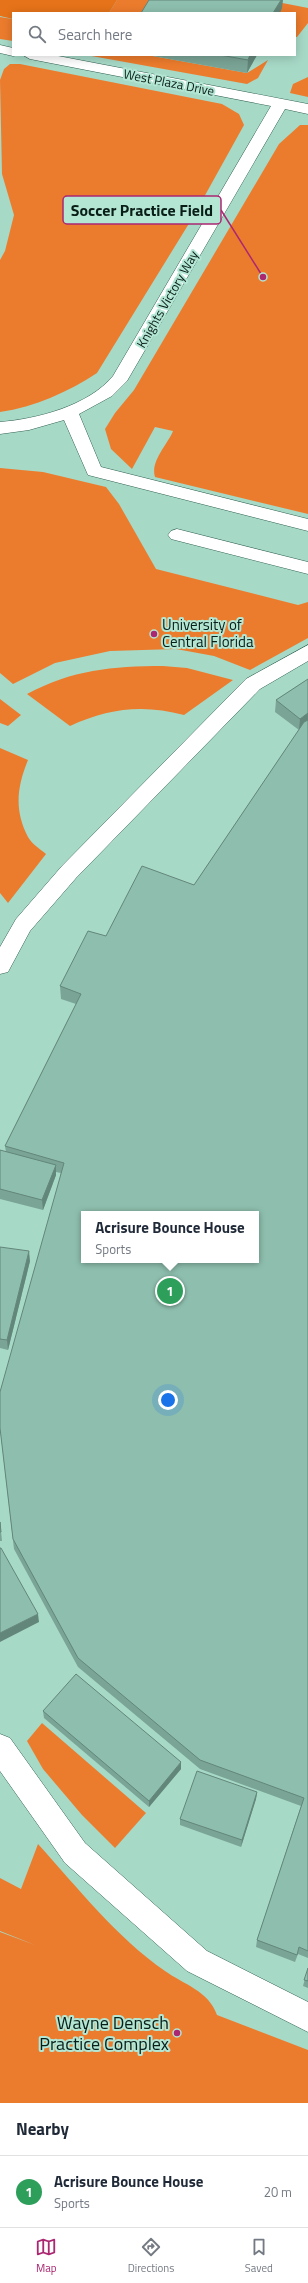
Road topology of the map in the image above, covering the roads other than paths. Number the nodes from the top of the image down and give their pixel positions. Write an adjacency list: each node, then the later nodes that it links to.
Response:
1 (0, 49): 2 (street)
2 (12, 52)
3 (35, 56): 4 (street, West Plaza Drive)
4 (280, 103): 5 (street, West Plaza Drive); 6 (street, Knights Victory Way)
5 (308, 109)
6 (69, 411): 7 (street, Knights Victory Way); 8 (street)
7 (0, 428)
8 (308, 525)
9 (177, 535): 10 (street)
10 (308, 568)
11 (308, 652): 12 (street)
12 (0, 966)
13 (0, 1748): 14 (street)
14 (308, 2017)

